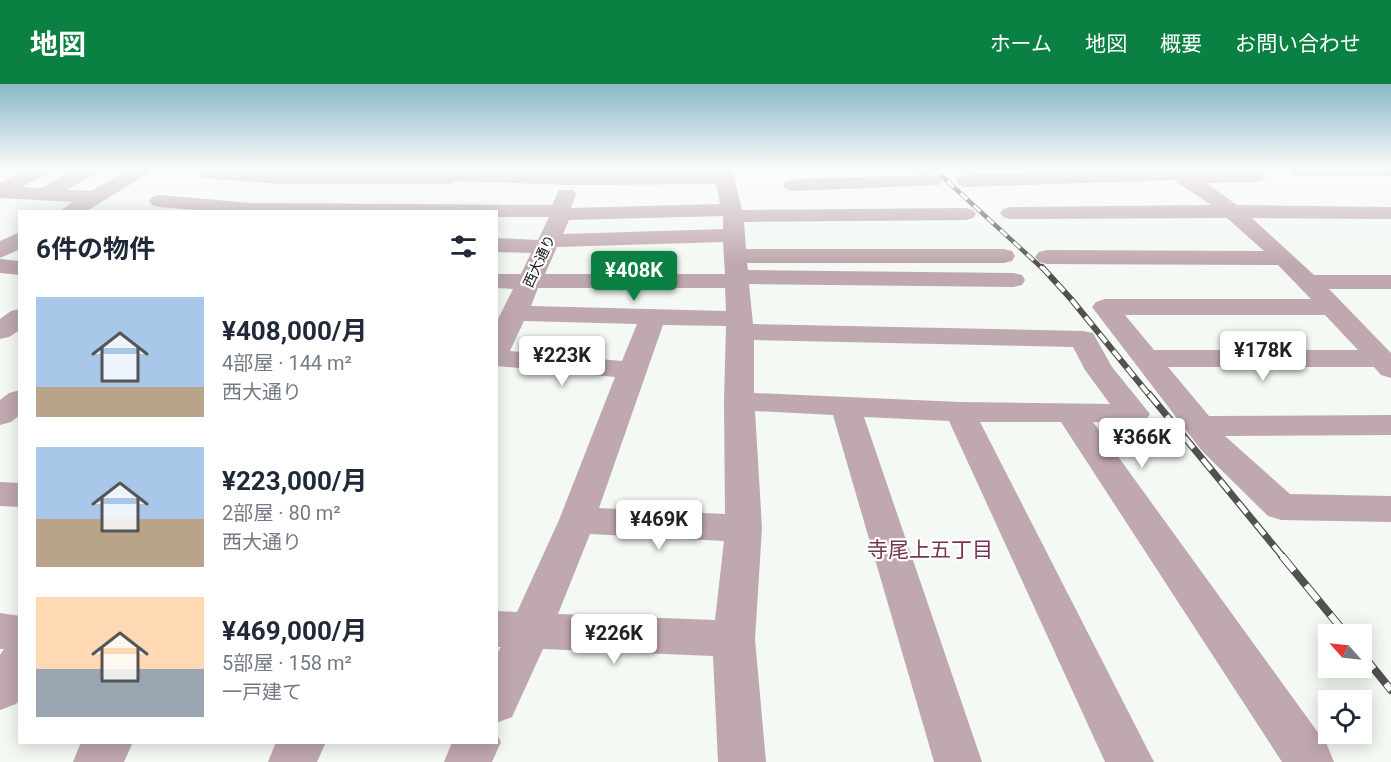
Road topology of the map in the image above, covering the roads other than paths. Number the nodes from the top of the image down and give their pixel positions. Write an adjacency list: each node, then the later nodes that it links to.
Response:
1 (89, 201): 9 (street)
2 (159, 201): 8 (street)
3 (564, 201): 14 (street, 西大通り)
4 (728, 201): 24 (street)
5 (798, 201): 18 (street)
6 (1165, 201): 12 (street)
7 (1218, 201): 13 (street)
8 (241, 209): 10 (street)
9 (72, 210)
10 (347, 210)
11 (498, 211): 14 (street)
12 (1179, 211): 13 (street); 15 (street)
13 (1230, 211): 16 (street); 27 (street)
14 (560, 212): 22 (street, 西大通り); 24 (street)
15 (1010, 213)
16 (1391, 213)
17 (966, 214): 18 (street)
18 (803, 215): 24 (street)
19 (18, 227): 20 (street)
20 (0, 228)
21 (18, 244): 28 (street)
22 (547, 244): 23 (street); 24 (street); 31 (street, 西大通り)
23 (498, 245)
24 (735, 246): 25 (street); 29 (street); 31 (street); 37 (street)
25 (1004, 256)
26 (1047, 257): 27 (street)
27 (1284, 258): 32 (street)
28 (6, 265)
29 (1013, 280)
30 (498, 281): 31 (street)
31 (530, 282): 38 (street, 西大通り)
32 (1308, 282): 33 (street); 34 (street)
33 (1391, 282)
34 (1331, 307): 40 (street); 42 (street)
35 (18, 318): 39 (street)
36 (652, 318): 37 (street); 38 (street); 43 (street)
37 (740, 325): 44 (street); 47 (street)
38 (503, 330)
39 (0, 331)
40 (1381, 352): 42 (street)
41 (498, 358): 43 (street)
42 (1145, 358): 49 (street)
43 (631, 370): 53 (street)
44 (739, 401): 45 (street); 54 (street)
45 (846, 408): 46 (street); 69 (street)
46 (960, 412): 47 (street); 70 (street)
47 (1070, 412): 71 (street)
48 (1391, 425): 49 (street)
49 (1199, 426): 52 (street)
50 (0, 494): 51 (street)
51 (18, 495)
52 (1391, 509)
53 (577, 520): 54 (street); 55 (street)
54 (744, 528): 58 (street)
55 (513, 630): 58 (street); 61 (street)
56 (0, 631): 57 (street)
57 (18, 634)
58 (734, 639): 68 (street)
59 (18, 665): 60 (street)
60 (0, 690)
61 (498, 694)
62 (108, 744): 65 (street)
63 (301, 744): 66 (street)
64 (476, 744): 67 (street)
65 (97, 762)
66 (292, 762)
67 (468, 762)
68 (742, 762)
69 (958, 762)
70 (1130, 762)
71 (1310, 762)

